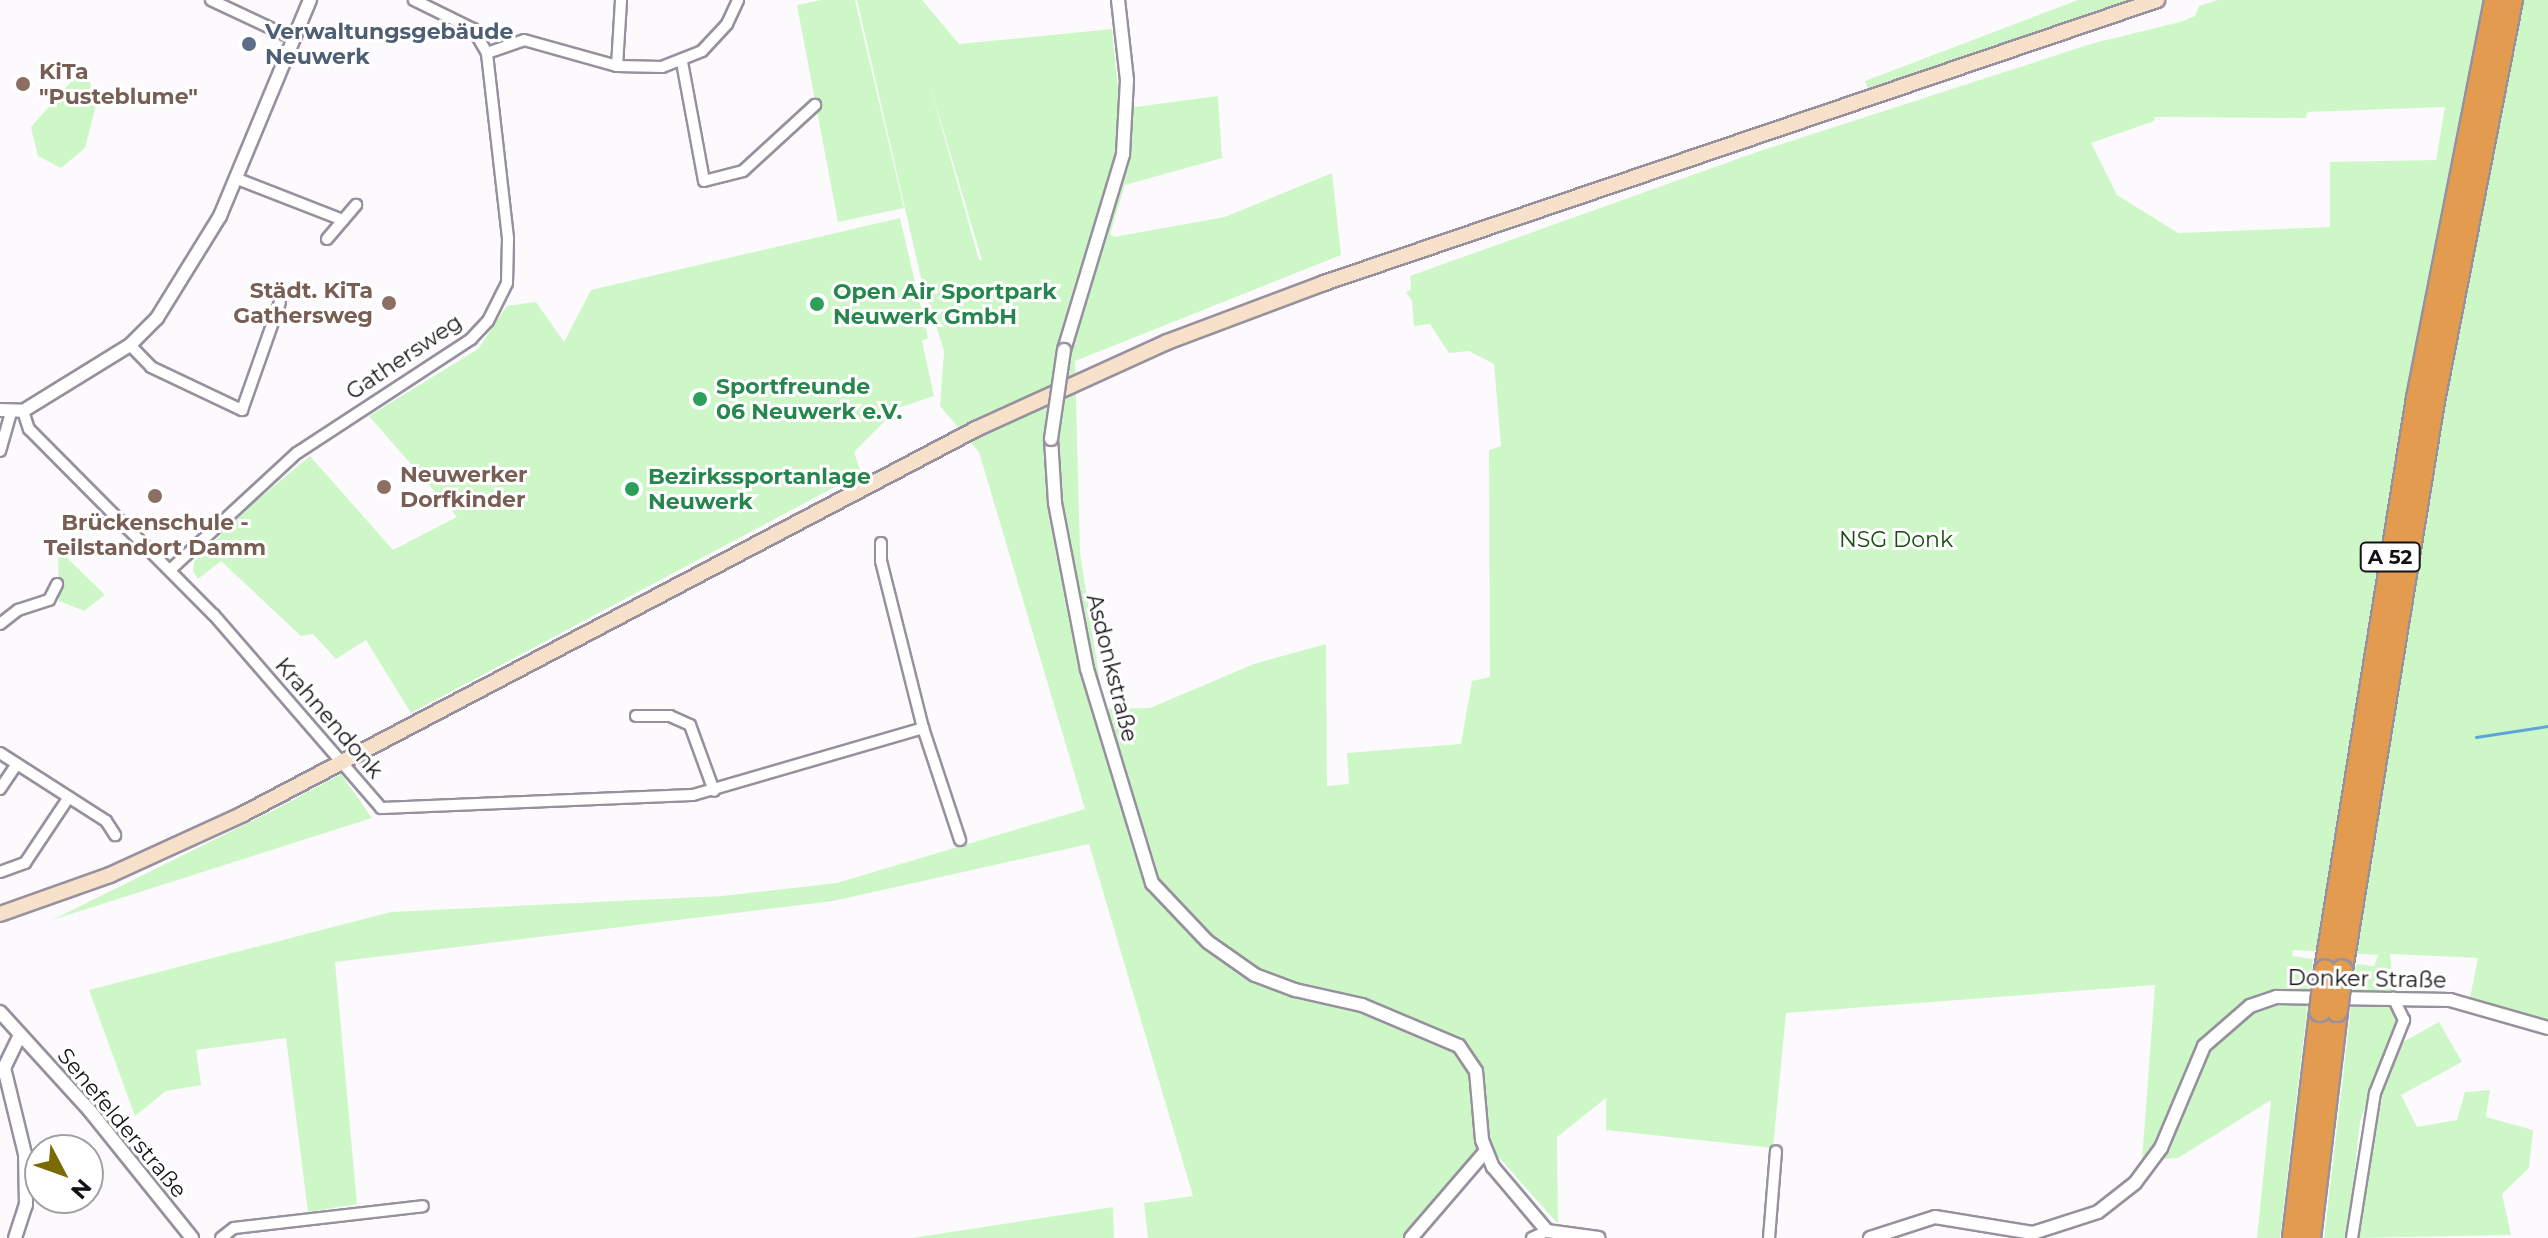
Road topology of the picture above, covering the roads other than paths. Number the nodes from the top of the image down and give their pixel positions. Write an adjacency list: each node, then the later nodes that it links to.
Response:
1 (211, 0): 10 (street)
2 (310, 0): 10 (street)
3 (414, 0): 11 (street)
4 (621, 0): 13 (street)
5 (738, 0): 12 (street)
6 (1118, 0): 47 (street, Asdonkstraße, bridge)
7 (2157, 0): 31 (main road)
8 (2493, 0): 39 (highway, A 52)
9 (2512, 0): 39 (highway, A 52)
10 (294, 39): 15 (street)
11 (487, 53): 13 (street); 24 (street, Gathersweg)
12 (682, 62): 13 (street); 14 (street)
13 (617, 66)
14 (815, 105)
15 (235, 178): 17 (street); 20 (street)
16 (356, 205): 17 (street)
17 (343, 220): 18 (street)
18 (327, 239)
19 (280, 302): 20 (street)
20 (130, 345): 21 (street)
21 (11, 411): 22 (street); 24 (street, Krahnendonk)
22 (0, 451)
23 (881, 543): 28 (street)
24 (170, 570): 31 (street, Krahnendonk)
25 (57, 584): 26 (street)
26 (0, 624)
27 (636, 716): 33 (street)
28 (923, 728): 33 (street, Krahnendonk); 36 (street)
29 (0, 753): 30 (street)
30 (17, 764): 32 (street); 34 (street)
31 (342, 765): 33 (street, Krahnendonk); 38 (main road)
32 (0, 789)
33 (714, 791)
34 (69, 797): 35 (street); 37 (street)
35 (115, 835)
36 (960, 840)
37 (0, 872)
38 (0, 914)
39 (2333, 970): 41 (highway, A 52, bridge)
40 (2393, 997): 43 (street, Donker Straße); 57 (street, Donker Straße); 60 (street)
41 (2328, 1011): 58 (highway, A 52); 59 (highway, A 52)
42 (0, 1012): 44 (street, Senefelderstraße)
43 (2548, 1028)
44 (20, 1035): 45 (street); 51 (street, Senefelderstraße)
45 (5, 1093): 50 (street)
46 (1776, 1151): 56 (street)
47 (1484, 1153): 49 (street); 53 (street)
48 (423, 1206): 52 (street)
49 (1547, 1231): 54 (street); 55 (street)
50 (15, 1238)
51 (192, 1238)
52 (221, 1238)
53 (1411, 1238)
54 (1532, 1238)
55 (1599, 1238)
56 (1769, 1238)
57 (1870, 1238)
58 (2293, 1238)
59 (2310, 1238)
60 (2352, 1238)

